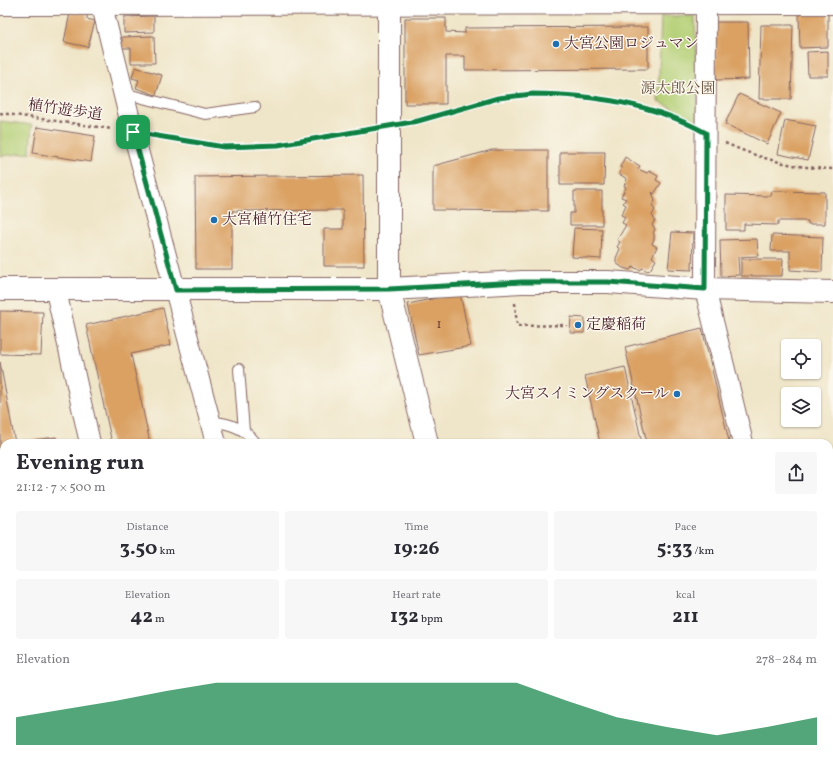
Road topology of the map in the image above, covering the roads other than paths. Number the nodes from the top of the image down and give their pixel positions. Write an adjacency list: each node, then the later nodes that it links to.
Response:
1 (389, 2): 2 (street); 3 (street); 9 (street)
2 (706, 2): 4 (street); 10 (street)
3 (102, 3): 5 (street); 6 (street)
4 (833, 4)
5 (0, 5)
6 (123, 93): 7 (lane); 11 (street)
7 (255, 107)
8 (0, 289): 12 (street)
9 (389, 289): 10 (street); 11 (street); 20 (street)
10 (705, 289): 13 (street); 21 (street)
11 (176, 290): 12 (street); 15 (street)
12 (56, 291): 17 (street)
13 (833, 292)
14 (239, 369): 16 (lane)
15 (211, 422): 16 (lane); 18 (street)
16 (244, 430): 19 (lane)
17 (89, 439)
18 (215, 439)
19 (252, 439)
20 (426, 439)
21 (742, 439)

